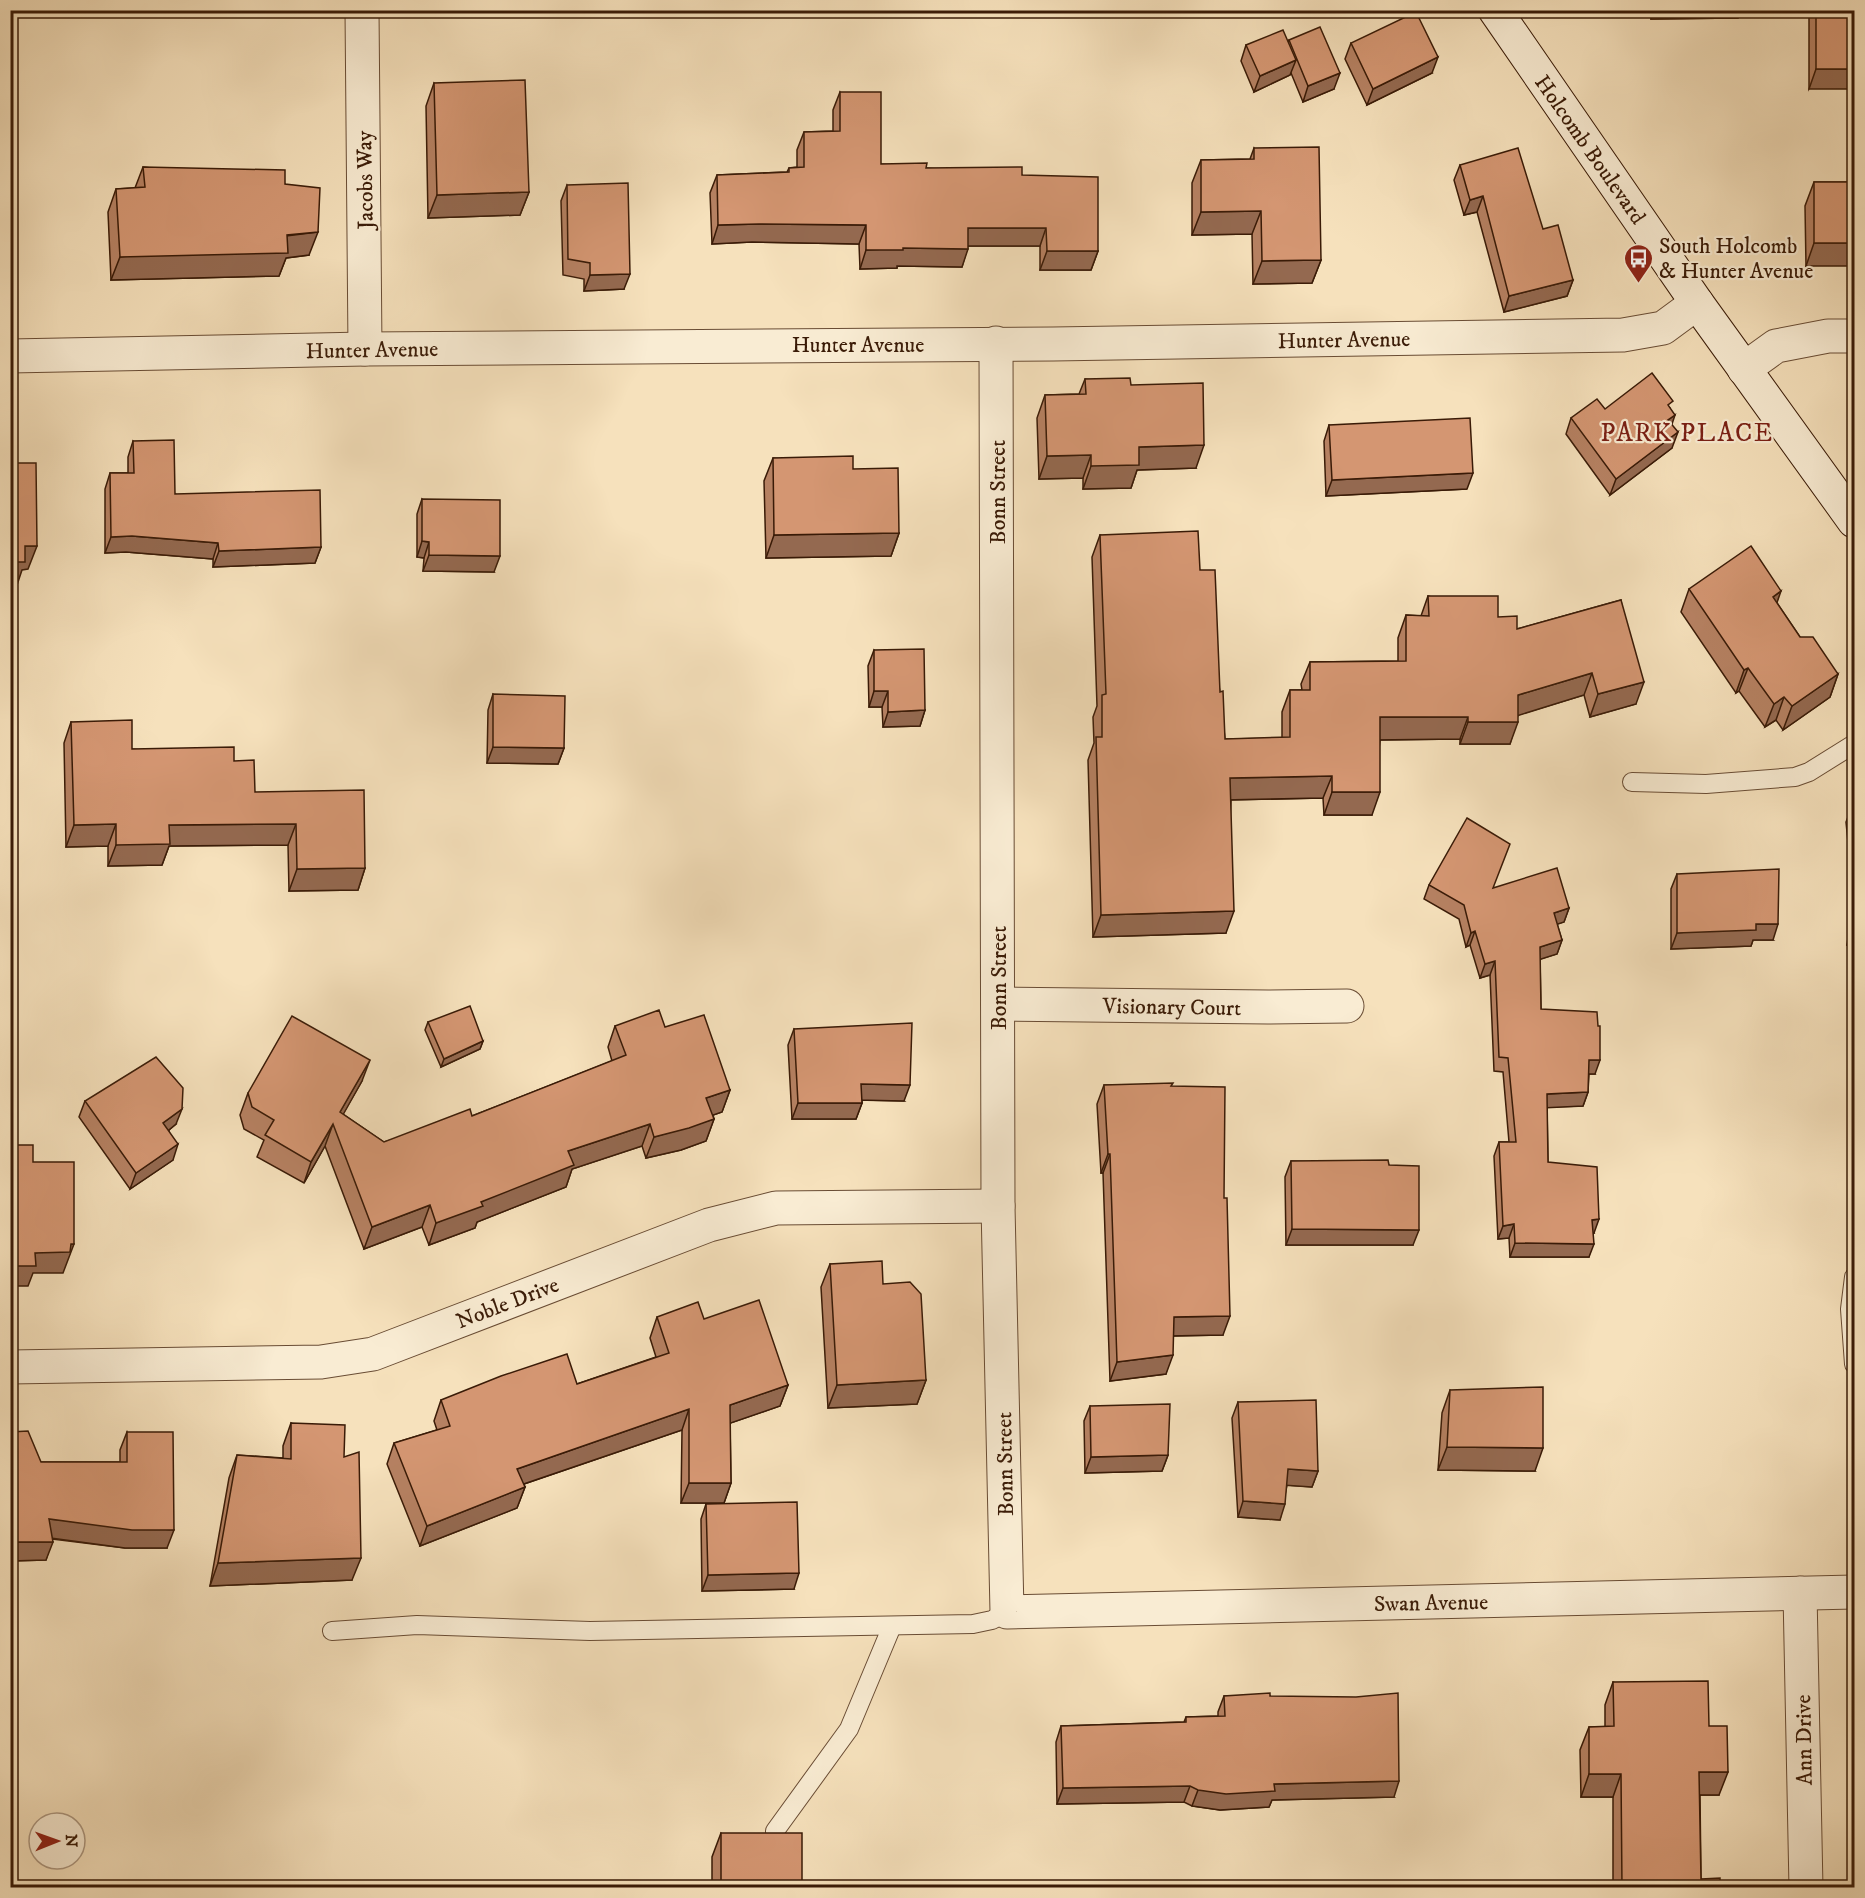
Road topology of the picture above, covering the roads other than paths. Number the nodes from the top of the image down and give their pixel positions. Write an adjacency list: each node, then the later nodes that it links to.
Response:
1 (362, 10): 6 (street, Jacobs Way)
2 (1495, 10): 3 (street, Holcomb Boulevard)
3 (1697, 303): 5 (street, Hunter Avenue); 8 (street, Holcomb Boulevard)
4 (1854, 336): 8 (street)
5 (996, 343): 6 (street, Hunter Avenue); 12 (street, Bonn Street)
6 (365, 349): 7 (street, Hunter Avenue)
7 (10, 356)
8 (1744, 369): 9 (street, Holcomb Boulevard)
9 (1854, 521)
10 (1854, 744): 11 (lane)
11 (1632, 782)
12 (998, 1004): 13 (street, Visionary Court); 14 (street, Bonn Street)
13 (1347, 1006)
14 (998, 1206): 17 (street, Noble Drive); 20 (street, Bonn Street)
15 (1854, 1277): 16 (lane)
16 (1854, 1364)
17 (10, 1366)
18 (1854, 1592): 19 (street, Swan Avenue)
19 (1800, 1593): 20 (street, Swan Avenue); 24 (street, Ann Drive)
20 (1007, 1612): 21 (lane)
21 (892, 1626): 22 (lane); 23 (lane)
22 (332, 1631)
23 (775, 1830)
24 (1806, 1887)

